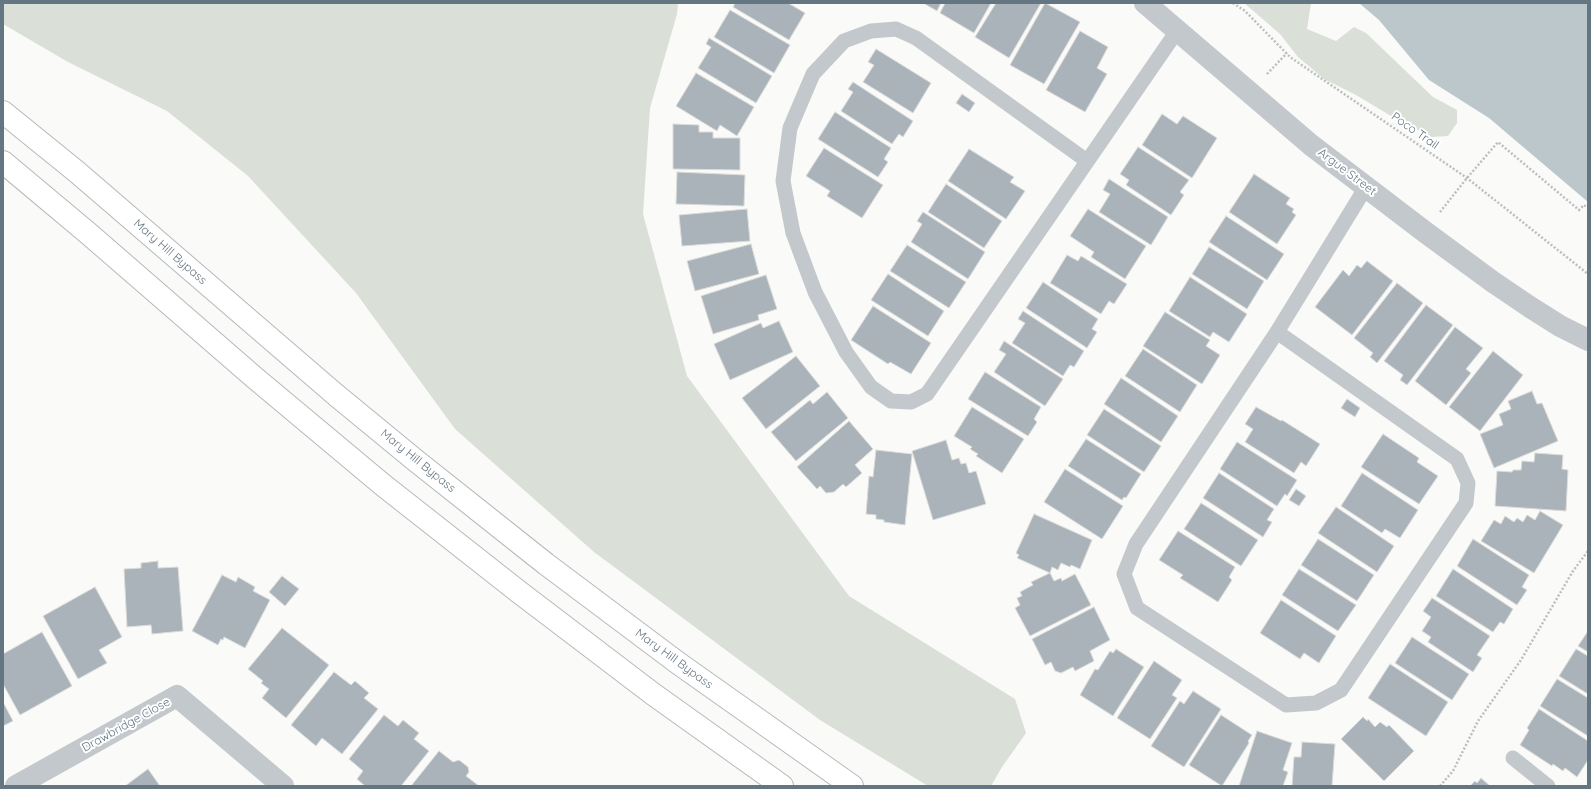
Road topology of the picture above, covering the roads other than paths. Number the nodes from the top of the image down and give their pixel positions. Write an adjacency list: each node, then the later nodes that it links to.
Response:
1 (1145, 3): 2 (street, Argue Street)
2 (1177, 31): 4 (lane); 6 (street, Argue Street)
3 (3, 112): 15 (highway, Mary Hill Bypass)
4 (1087, 161): 4 (lane)
5 (3, 162): 14 (highway)
6 (1366, 187): 7 (street, Argue Street); 8 (lane)
7 (1560, 326): 9 (street, Argue Street); 10 (street, Argue Street)
8 (1277, 332): 8 (lane)
9 (1588, 340)
10 (1588, 351)
11 (1513, 758): 16 (lane)
12 (16, 786): 13 (street, Drawbridge Close)
13 (283, 786)
14 (782, 786)
15 (852, 786)
16 (1548, 786)

